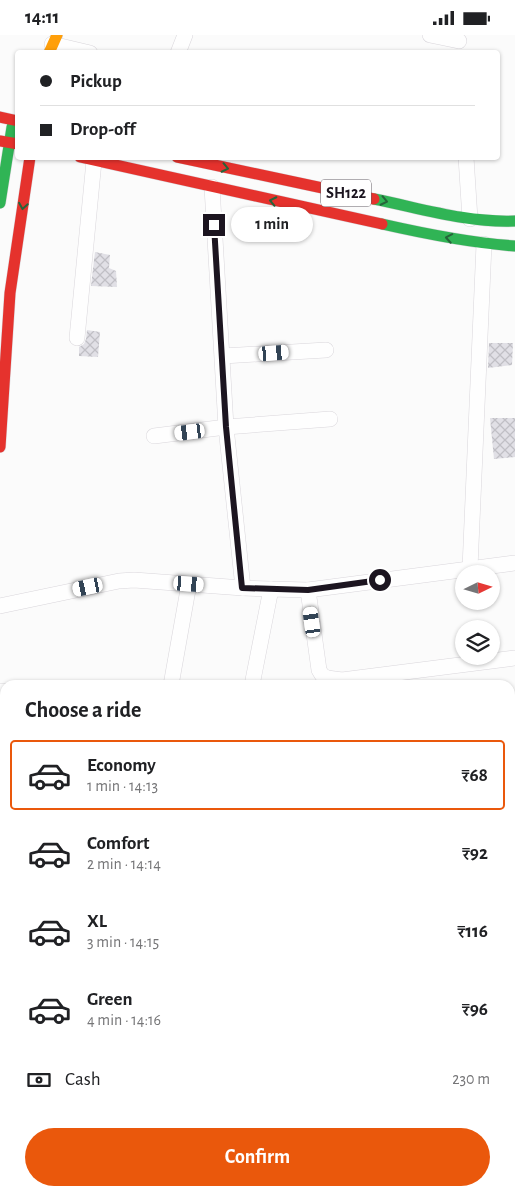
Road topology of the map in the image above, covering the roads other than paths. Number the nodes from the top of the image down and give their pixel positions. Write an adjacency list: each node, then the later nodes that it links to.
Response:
1 (185, 35): 6 (street)
2 (430, 35): 3 (street)
3 (459, 43)
4 (52, 44): 5 (street)
5 (77, 50)
6 (179, 50)
7 (0, 117): 8 (main road)
8 (15, 118)
9 (15, 122): 10 (main road)
10 (9, 143): 17 (main road)
11 (30, 160): 28 (main road, one-way to 28)
12 (87, 160): 22 (street)
13 (91, 160): 16 (main road)
14 (191, 160): 18 (main road, SH122, one-way to 18)
15 (466, 160): 18 (street)
16 (212, 187): 20 (main road, one-way to 16); 24 (street)
17 (0, 203)
18 (470, 219): 19 (main road, SH122)
19 (515, 221)
20 (484, 244): 21 (main road); 30 (street)
21 (515, 246)
22 (77, 338)
23 (326, 349): 24 (street)
24 (223, 356): 26 (street)
25 (330, 419): 26 (street)
26 (226, 427): 27 (street); 34 (street)
27 (154, 436)
28 (0, 447)
29 (515, 563): 31 (street)
30 (470, 565)
31 (497, 565)
32 (455, 570): 36 (street)
33 (189, 584): 34 (street); 37 (street); 39 (street)
34 (242, 588): 35 (street)
35 (271, 589): 36 (street); 40 (street)
36 (308, 590): 41 (street)
37 (0, 606)
38 (515, 658): 42 (street)
39 (172, 680)
40 (253, 680)
41 (334, 680)
42 (380, 680)

